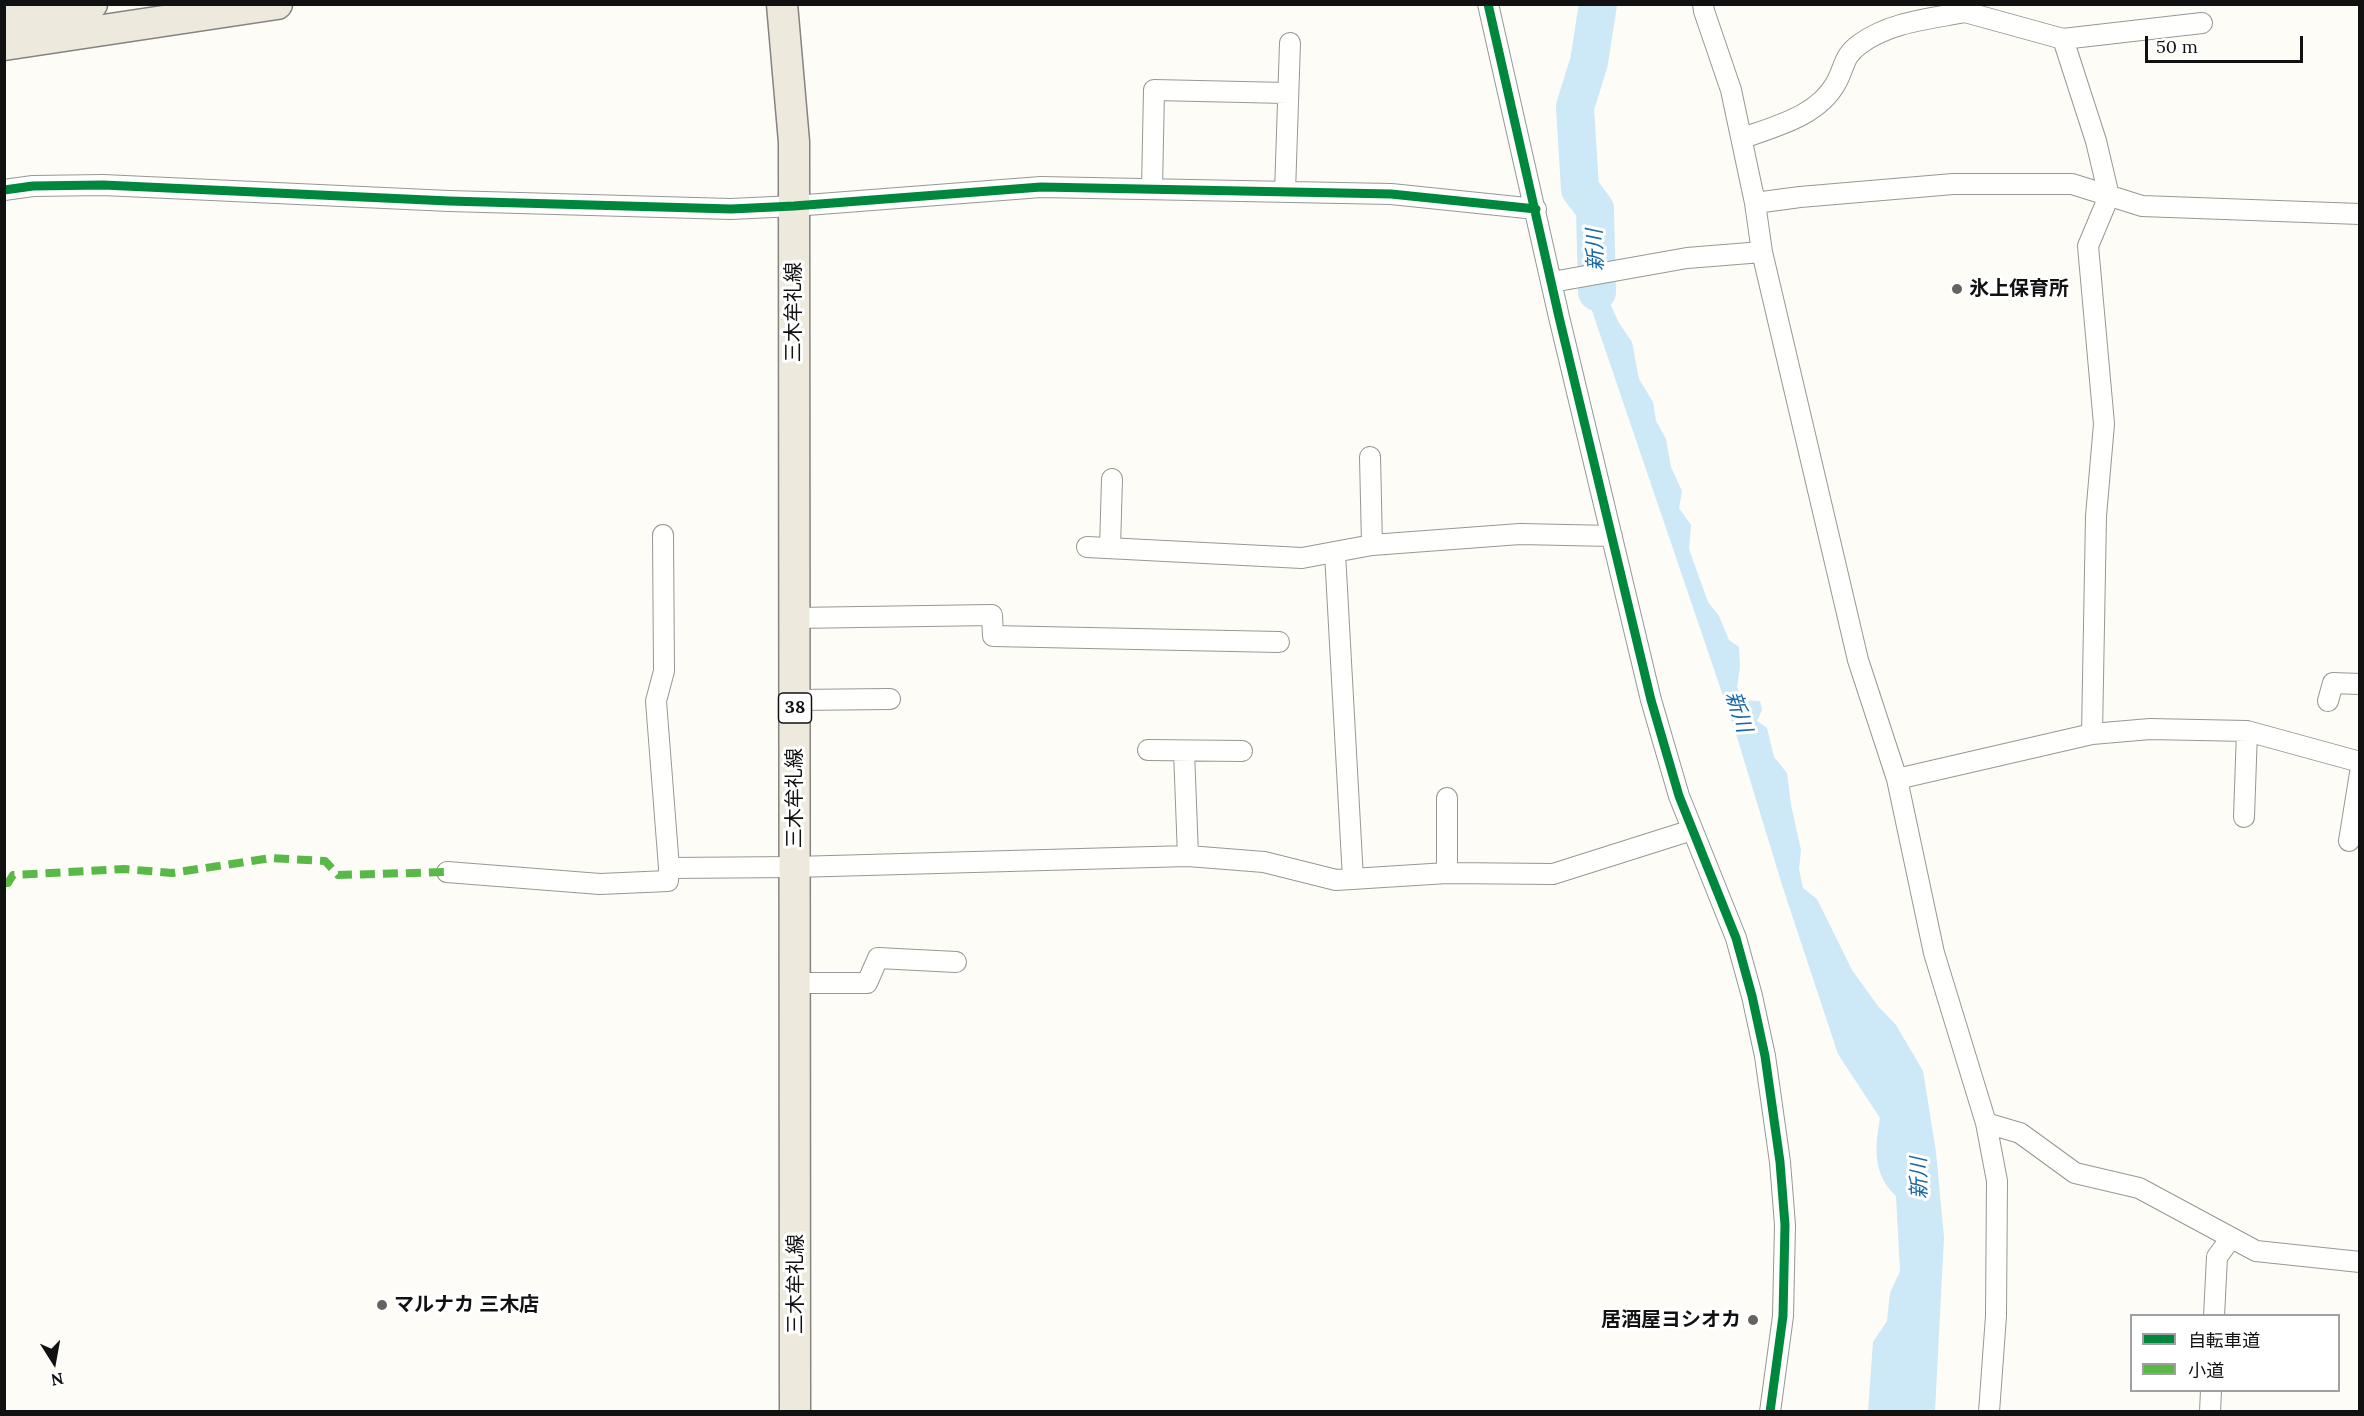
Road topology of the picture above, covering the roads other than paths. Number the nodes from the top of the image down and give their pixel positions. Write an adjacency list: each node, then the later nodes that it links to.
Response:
1 (92, 4): 7 (main road)
2 (277, 4): 11 (main road)
3 (782, 4): 19 (main road, 三木牟礼線 / 38)
4 (1488, 4): 20 (street)
5 (1704, 4): 13 (street)
6 (1965, 8): 9 (street); 13 (street)
7 (4, 17)
8 (2202, 23): 9 (street)
9 (2063, 39): 17 (street)
10 (1290, 43): 12 (street)
11 (4, 45)
12 (1287, 93): 14 (street); 16 (street)
13 (1743, 138): 18 (street)
14 (1152, 189): 16 (street); 19 (street)
15 (4, 190): 19 (street)
16 (1285, 192): 20 (street)
17 (2109, 196): 18 (street); 21 (street); 39 (street)
18 (1755, 203): 22 (street)
19 (794, 206): 32 (main road, 三木牟礼線 / 38)
20 (1536, 209): 23 (street)
21 (2360, 214)
22 (1762, 252): 23 (street); 45 (street)
23 (1552, 282): 27 (street)
24 (1370, 457): 28 (street)
25 (1112, 479): 30 (street)
26 (663, 535): 52 (street)
27 (1612, 536): 28 (street); 48 (street)
28 (1372, 545): 31 (street)
29 (1087, 547): 30 (street)
30 (1110, 548): 31 (street)
31 (1335, 553): 55 (street)
32 (795, 618): 33 (street); 36 (main road, 三木牟礼線 / 38)
33 (1279, 642)
34 (2360, 684): 37 (street)
35 (890, 699): 36 (street)
36 (795, 700): 51 (main road, 三木牟礼線 / 38)
37 (2328, 701)
38 (2247, 731): 39 (street); 43 (street); 47 (street)
39 (2092, 734): 45 (street)
40 (1148, 750): 41 (street)
41 (1184, 751): 42 (street); 50 (street)
42 (1242, 751)
43 (2360, 762)
44 (2360, 773): 49 (street)
45 (1897, 778): 58 (street)
46 (1447, 798): 54 (street)
47 (2244, 817)
48 (1692, 830): 54 (street); 64 (street)
49 (2349, 841)
50 (1188, 856): 51 (street); 55 (street)
51 (795, 867): 52 (street); 57 (main road, 三木牟礼線 / 38)
52 (669, 868): 53 (street)
53 (447, 872)
54 (1447, 873): 55 (street)
55 (1353, 879)
56 (956, 962): 57 (street)
57 (795, 983): 63 (main road, 三木牟礼線 / 38)
58 (1986, 1123): 59 (street); 65 (street)
59 (2231, 1238): 60 (street); 61 (street)
60 (2360, 1262)
61 (2214, 1314)
62 (2211, 1392): 66 (street)
63 (795, 1412)
64 (1770, 1412)
65 (1989, 1412)
66 (2210, 1412)

